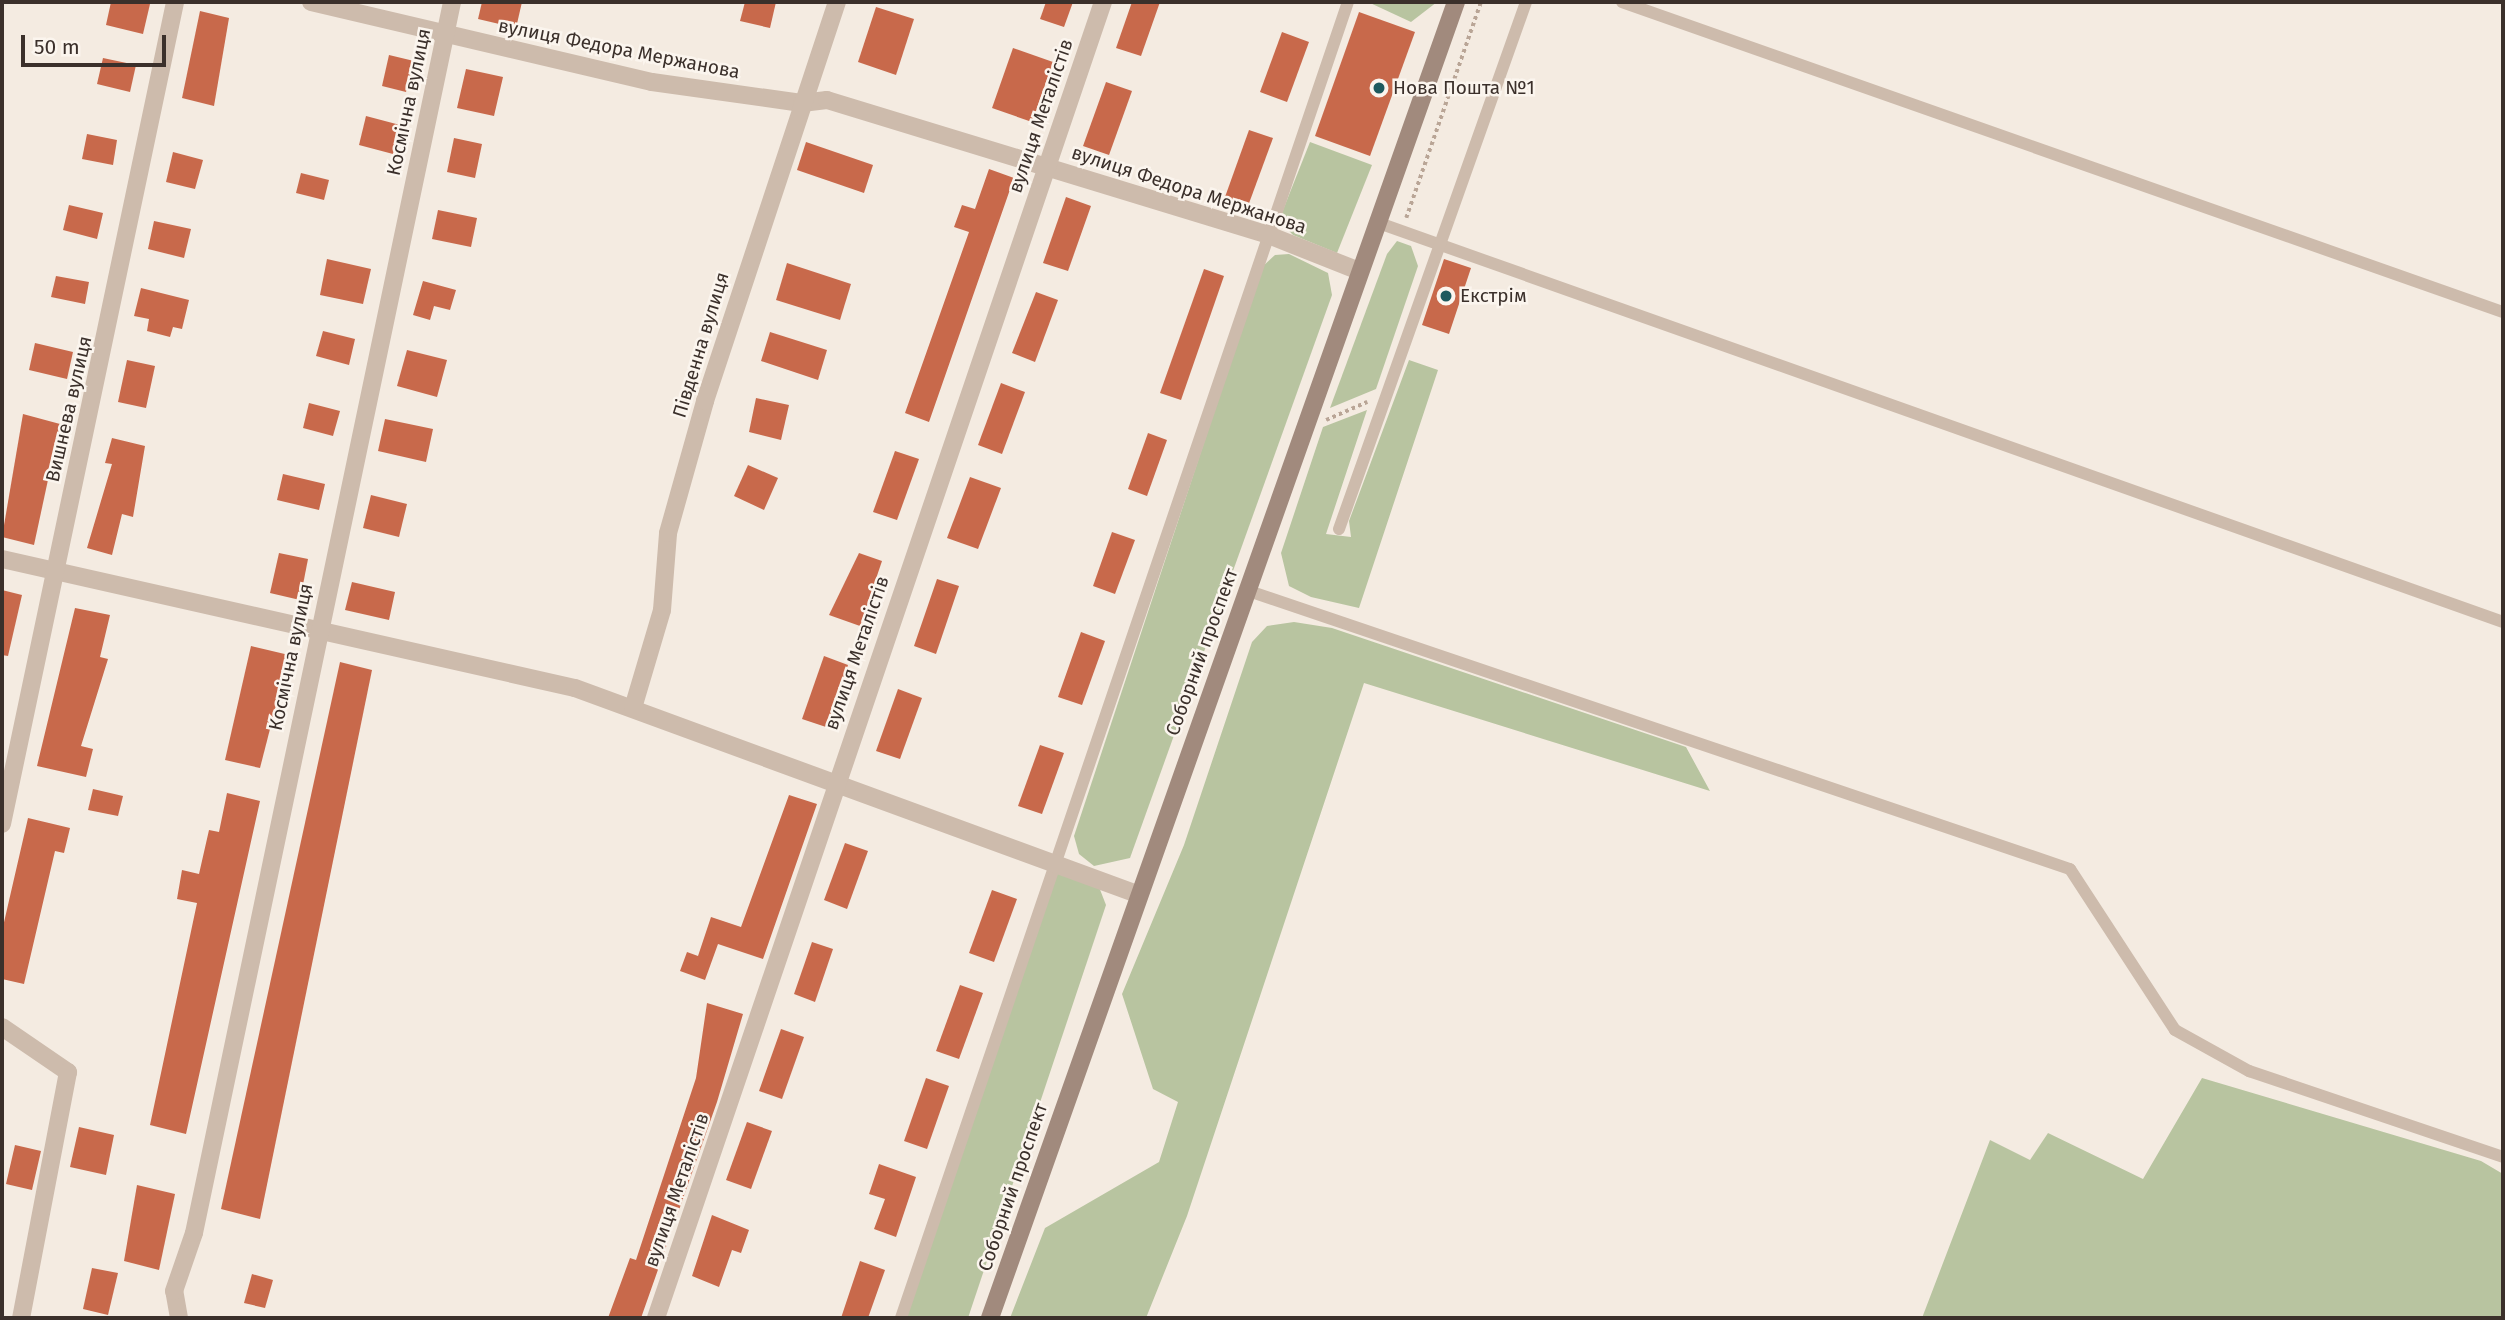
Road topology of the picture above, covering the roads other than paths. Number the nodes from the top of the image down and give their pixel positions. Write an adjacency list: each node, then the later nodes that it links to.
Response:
1 (175, 2): 20 (street, Вишнева вулиця)
2 (311, 2): 10 (street, вулиця Федора Мержанова)
3 (453, 2): 10 (street, Космічна вулиця)
4 (836, 2): 11 (street, Південна вулиця)
5 (1103, 2): 12 (street, вулиця Металістів)
6 (1348, 2): 14 (lane)
7 (1456, 2): 13 (main road, Соборний проспект)
8 (1526, 2): 15 (lane)
9 (1622, 2): 17 (lane)
10 (446, 30): 11 (street, вулиця Федора Мержанова); 23 (street, Космічна вулиця)
11 (802, 103): 12 (street, вулиця Федора Мержанова); 24 (street, Південна вулиця)
12 (1047, 165): 14 (street, вулиця Федора Мержанова); 25 (street, вулиця Металістів)
13 (1376, 222): 15 (lane); 16 (main road, Соборний проспект)
14 (1266, 234): 16 (street, вулиця Федора Мержанова); 27 (lane)
15 (1440, 244): 18 (lane); 22 (lane)
16 (1359, 271): 21 (main road, Соборний проспект)
17 (2503, 312)
18 (1339, 529)
19 (2, 559): 20 (street)
20 (53, 570): 23 (street); 26 (street, Вишнева вулиця)
21 (1246, 590): 28 (main road, Соборний проспект); 30 (lane)
22 (2503, 622)
23 (319, 626): 24 (street); 32 (street, Космічна вулиця)
24 (632, 708): 25 (street)
25 (835, 784): 27 (street); 33 (street, вулиця Металістів)
26 (2, 824)
27 (1055, 859): 28 (street); 34 (lane)
28 (1137, 894): 35 (main road, Соборний проспект)
29 (2, 1027): 31 (street)
30 (2503, 1157)
31 (21, 1318)
32 (180, 1318)
33 (656, 1318)
34 (901, 1318)
35 (990, 1318)

